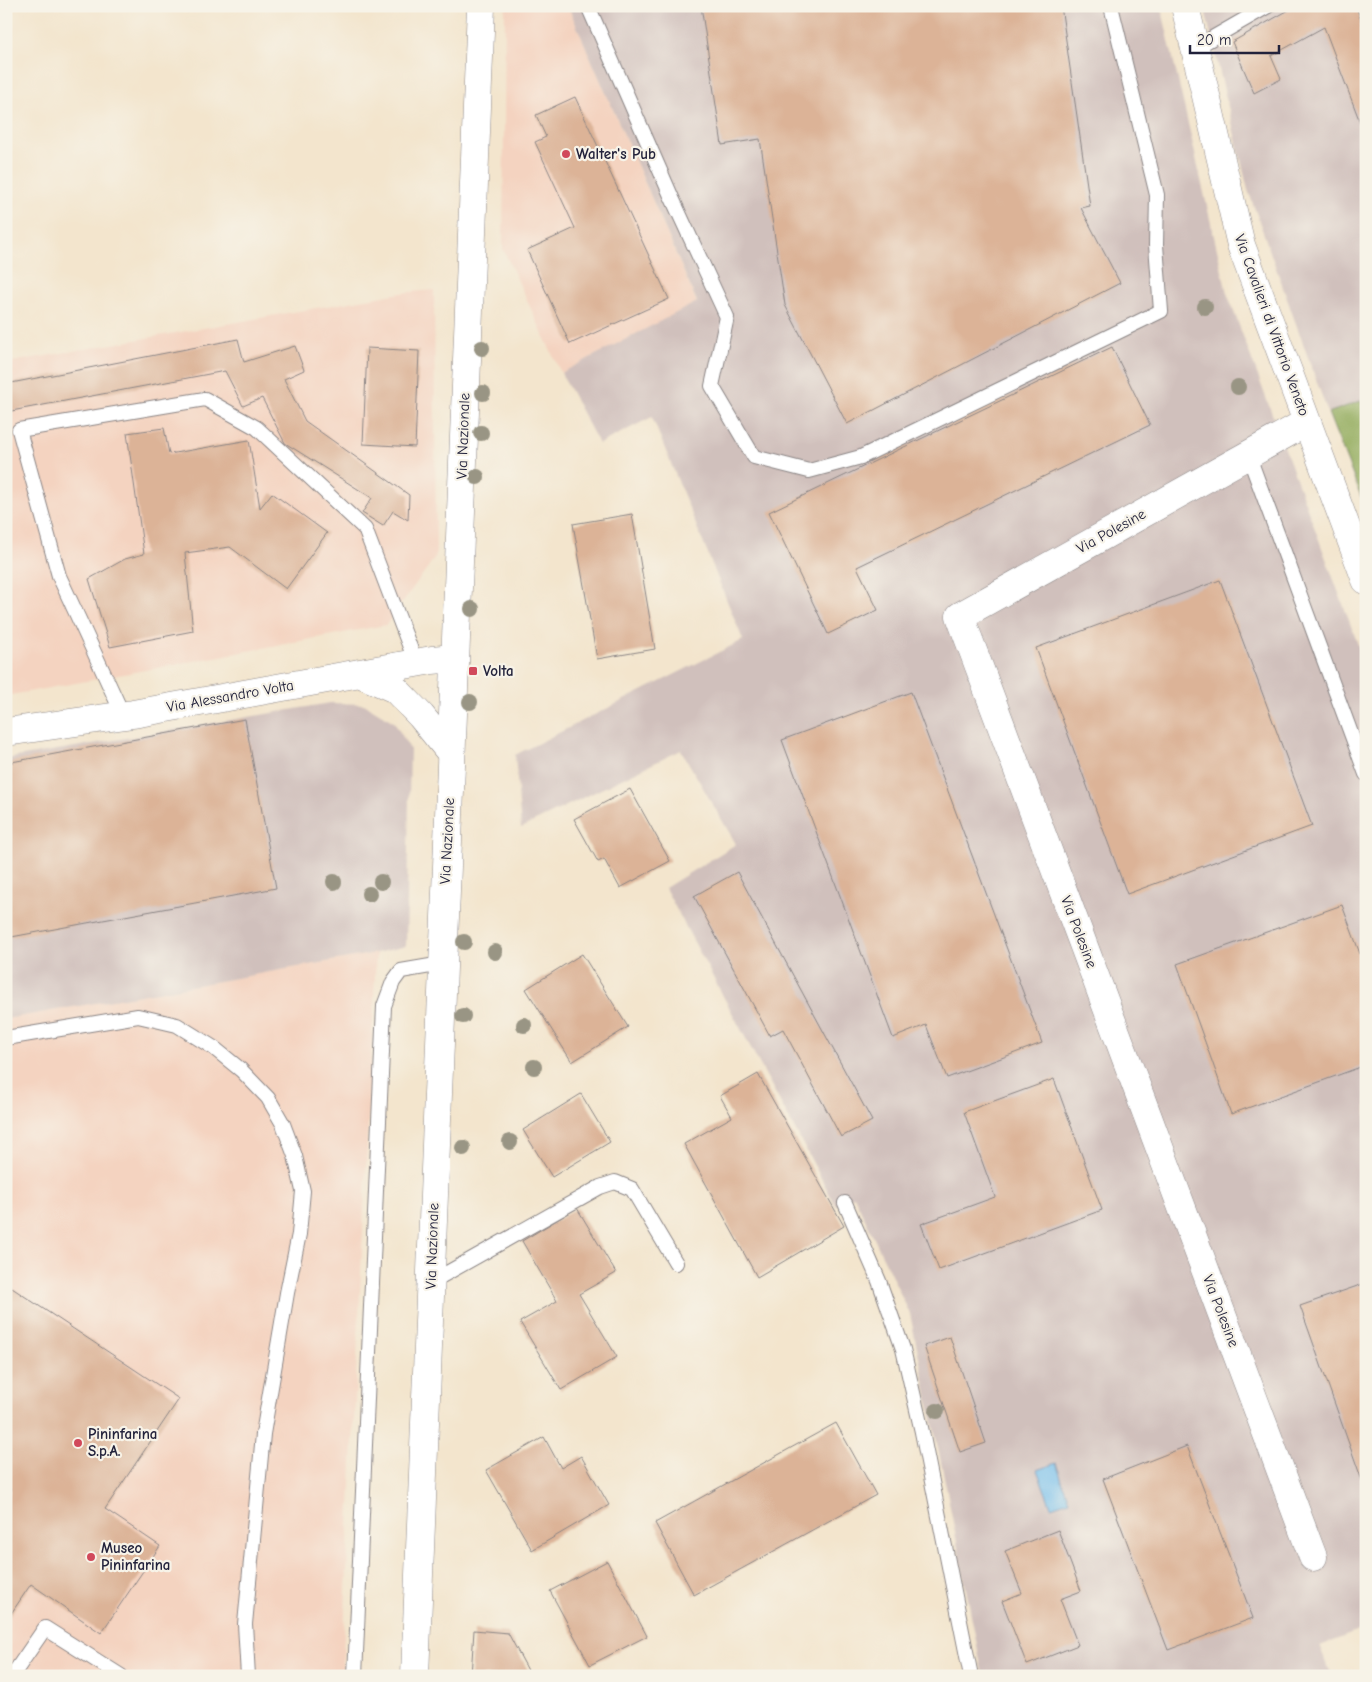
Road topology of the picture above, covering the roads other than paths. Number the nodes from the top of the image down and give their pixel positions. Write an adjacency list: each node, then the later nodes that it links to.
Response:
1 (481, 6): 10 (street, Via Nazionale)
2 (588, 6): 3 (lane)
3 (1111, 6)
4 (1185, 6): 6 (street, Via Cavalieri di Vittorio Veneto)
5 (1268, 6): 6 (lane)
6 (1195, 48): 7 (street, Via Cavalieri di Vittorio Veneto)
7 (1307, 422): 8 (street, Via Polesine); 9 (street, Via Cavalieri di Vittorio Veneto)
8 (1248, 454): 16 (lane); 22 (street, Via Polesine)
9 (1366, 580)
10 (454, 658): 11 (street, Via Alessandro Volta); 15 (street, Via Nazionale)
11 (416, 663): 12 (street, Via Alessandro Volta); 13 (lane)
12 (359, 673): 13 (street, Via Alessandro Volta); 15 (street)
13 (123, 715): 14 (street, Via Alessandro Volta)
14 (6, 732)
15 (451, 753): 17 (street, Via Nazionale)
16 (1366, 774)
17 (442, 964): 21 (street, Via Nazionale); 26 (lane)
18 (6, 1038): 25 (lane)
19 (846, 1204): 28 (lane)
20 (676, 1263): 21 (lane)
21 (431, 1282): 27 (street, Via Nazionale)
22 (1313, 1557)
23 (119, 1675): 24 (lane)
24 (12, 1676)
25 (248, 1676)
26 (356, 1676)
27 (415, 1676)
28 (971, 1676)

